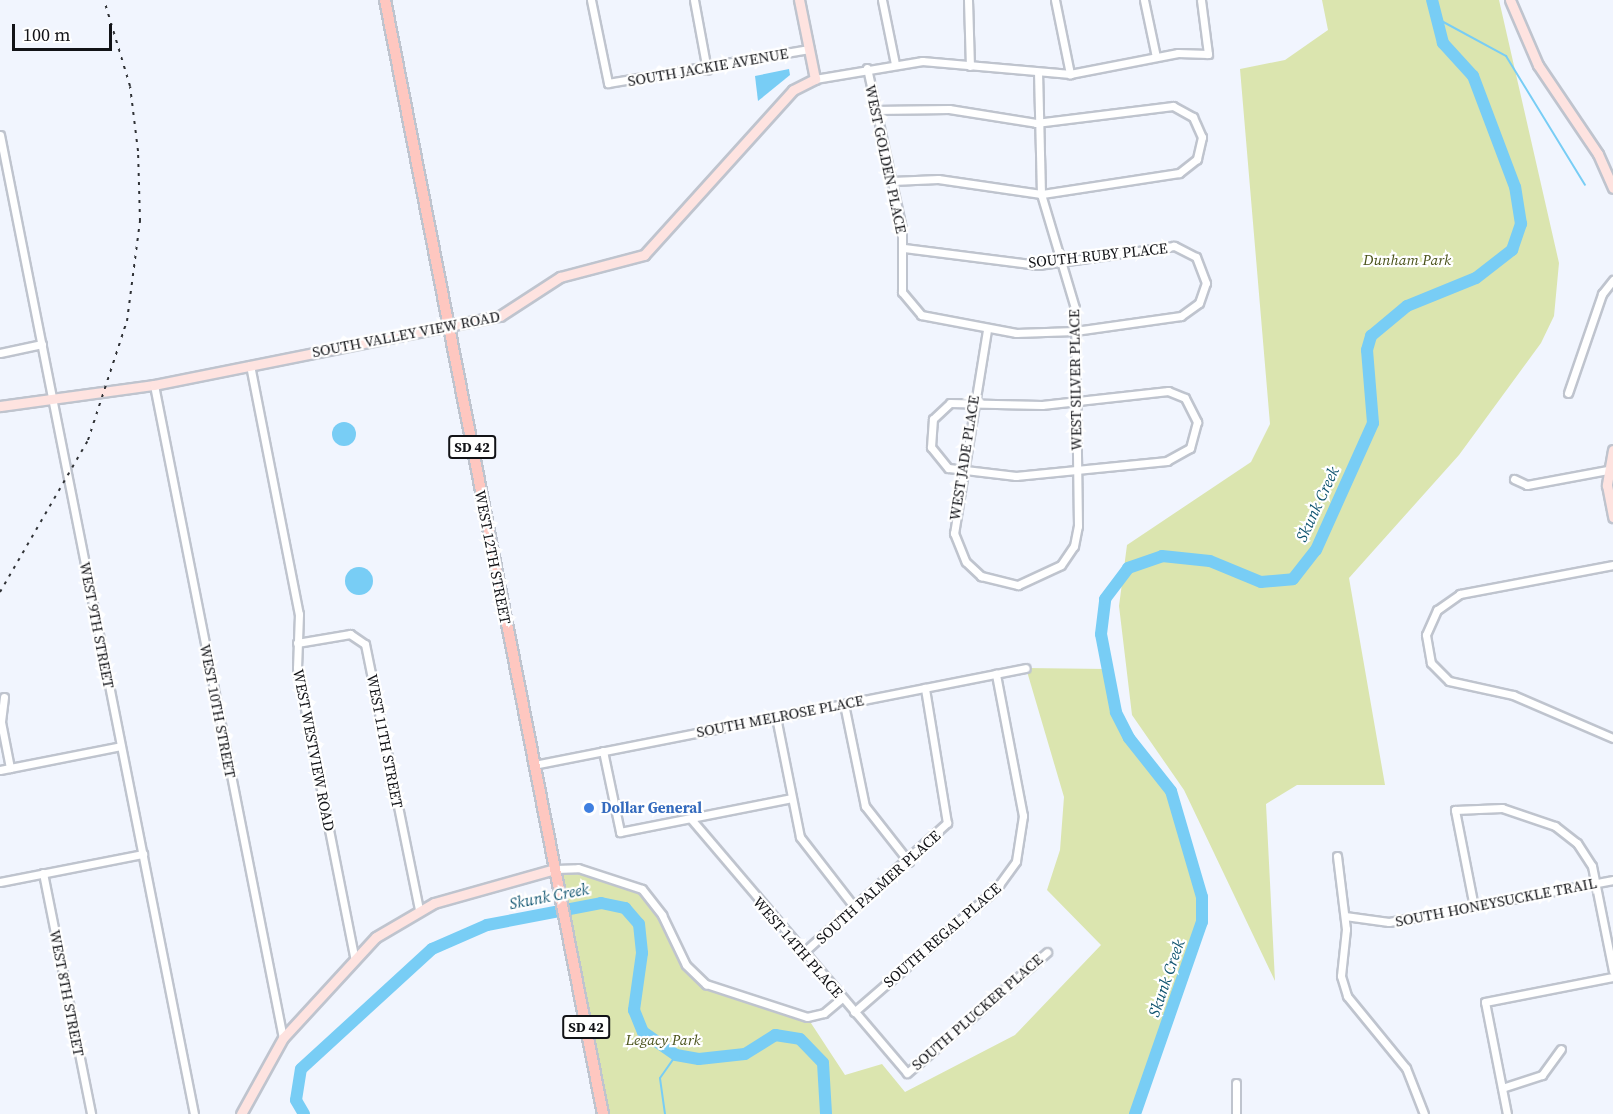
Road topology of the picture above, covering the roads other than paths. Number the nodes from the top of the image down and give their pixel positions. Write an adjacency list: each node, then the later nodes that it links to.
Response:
1 (385, 0): 29 (main road, WEST 12TH STREET / SD 42)
2 (591, 0): 16 (street, SOUTH JACKIE AVENUE)
3 (694, 0): 16 (street)
4 (799, 0): 11 (street)
5 (882, 0): 13 (street)
6 (968, 0): 14 (street)
7 (1055, 0): 18 (street)
8 (1144, 0): 12 (street)
9 (1200, 0): 12 (street)
10 (1510, 0): 24 (street)
11 (809, 49): 16 (street, SOUTH JACKIE AVENUE); 19 (street)
12 (1156, 57): 18 (street)
13 (895, 64): 14 (street); 15 (street)
14 (970, 66): 17 (street)
15 (867, 68): 19 (street); 20 (street, WEST GOLDEN PLACE)
16 (707, 70)
17 (1038, 74): 18 (street); 21 (street, WEST SILVER PLACE)
18 (1070, 74)
19 (815, 79): 29 (street, SOUTH VALLEY VIEW ROAD)
20 (874, 110): 21 (street); 23 (street, WEST GOLDEN PLACE)
21 (1036, 123): 25 (street, WEST SILVER PLACE); 25 (street)
22 (0, 135): 32 (street, WEST 9TH STREET)
23 (892, 181): 25 (street); 26 (street, WEST GOLDEN PLACE)
24 (1613, 188)
25 (1041, 194): 27 (street, WEST SILVER PLACE)
26 (904, 248): 27 (street, SOUTH RUBY PLACE); 30 (street, WEST GOLDEN PLACE)
27 (1062, 262): 31 (street, WEST SILVER PLACE); 31 (street, SOUTH RUBY PLACE)
28 (1613, 280): 36 (street)
29 (448, 326): 34 (street, SOUTH VALLEY VIEW ROAD); 59 (main road, WEST 12TH STREET / SD 42)
30 (987, 330): 31 (street); 38 (street, WEST JADE PLACE)
31 (1075, 331): 39 (street, WEST SILVER PLACE)
32 (42, 344): 33 (street); 37 (street, WEST 9TH STREET)
33 (0, 353)
34 (250, 365): 35 (street, SOUTH VALLEY VIEW ROAD); 49 (street, WEST WESTVIEW ROAD)
35 (154, 385): 37 (street, SOUTH VALLEY VIEW ROAD); 83 (street, WEST 10TH STREET)
36 (1568, 393)
37 (52, 396): 40 (street, SOUTH VALLEY VIEW ROAD); 57 (street, WEST 9TH STREET)
38 (973, 400): 39 (street); 42 (street, WEST JADE PLACE); 42 (street)
39 (1073, 403): 44 (street, WEST SILVER PLACE); 44 (street)
40 (0, 406)
41 (1613, 450): 43 (street)
42 (962, 470): 44 (street); 48 (street, WEST JADE PLACE)
43 (1608, 470): 45 (street); 46 (street)
44 (1077, 474): 48 (street, WEST SILVER PLACE)
45 (1514, 479)
46 (1613, 517)
47 (1613, 565): 56 (street)
48 (1018, 585)
49 (297, 643): 74 (street, WEST 11TH STREET); 78 (street, WEST WESTVIEW ROAD)
50 (1026, 668): 51 (street, SOUTH MELROSE PLACE)
51 (996, 674): 52 (street, SOUTH MELROSE PLACE); 82 (street, SOUTH REGAL PLACE)
52 (926, 688): 54 (street, SOUTH MELROSE PLACE); 66 (street, SOUTH PALMER PLACE)
53 (4, 697): 60 (street)
54 (844, 704): 55 (street, SOUTH MELROSE PLACE); 66 (street)
55 (776, 717): 58 (street, SOUTH MELROSE PLACE); 62 (street)
56 (1613, 738)
57 (121, 746): 60 (street); 64 (street, WEST 9TH STREET)
58 (603, 751): 59 (street, SOUTH MELROSE PLACE); 63 (street)
59 (534, 765): 67 (main road, WEST 12TH STREET / SD 42)
60 (10, 768): 61 (street)
61 (0, 770)
62 (791, 798): 63 (street); 73 (street)
63 (691, 819): 76 (street, WEST 14TH PLACE)
64 (143, 854): 68 (street); 89 (street, WEST 9TH STREET)
65 (1337, 856): 75 (street)
66 (909, 862): 73 (street, SOUTH PALMER PLACE)
67 (555, 869): 74 (street); 81 (street); 91 (main road, WEST 12TH STREET / SD 42)
68 (44, 873): 70 (street); 88 (street, WEST 8TH STREET)
69 (1613, 880): 71 (street, SOUTH HONEYSUCKLE TRAIL)
70 (0, 882)
71 (1596, 883): 72 (street, SOUTH HONEYSUCKLE TRAIL); 72 (street); 79 (street)
72 (1474, 907): 75 (street, SOUTH HONEYSUCKLE TRAIL)
73 (855, 908): 76 (street, SOUTH PALMER PLACE)
74 (418, 909): 78 (street)
75 (1344, 916): 93 (street)
76 (804, 952): 81 (street, WEST 14TH PLACE)
77 (1047, 952): 85 (street, SOUTH PLUCKER PLACE)
78 (354, 957): 83 (street)
79 (1613, 971)
80 (1613, 977): 87 (street)
81 (842, 998): 82 (street, WEST 14TH PLACE)
82 (854, 1012): 85 (street, WEST 14TH PLACE)
83 (283, 1038): 90 (street)
84 (1561, 1049): 87 (street)
85 (907, 1073)
86 (1236, 1083): 92 (street)
87 (1502, 1088): 94 (street)
88 (91, 1114)
89 (194, 1114)
90 (241, 1114)
91 (603, 1114)
92 (1236, 1114)
93 (1424, 1114)
94 (1507, 1114)

